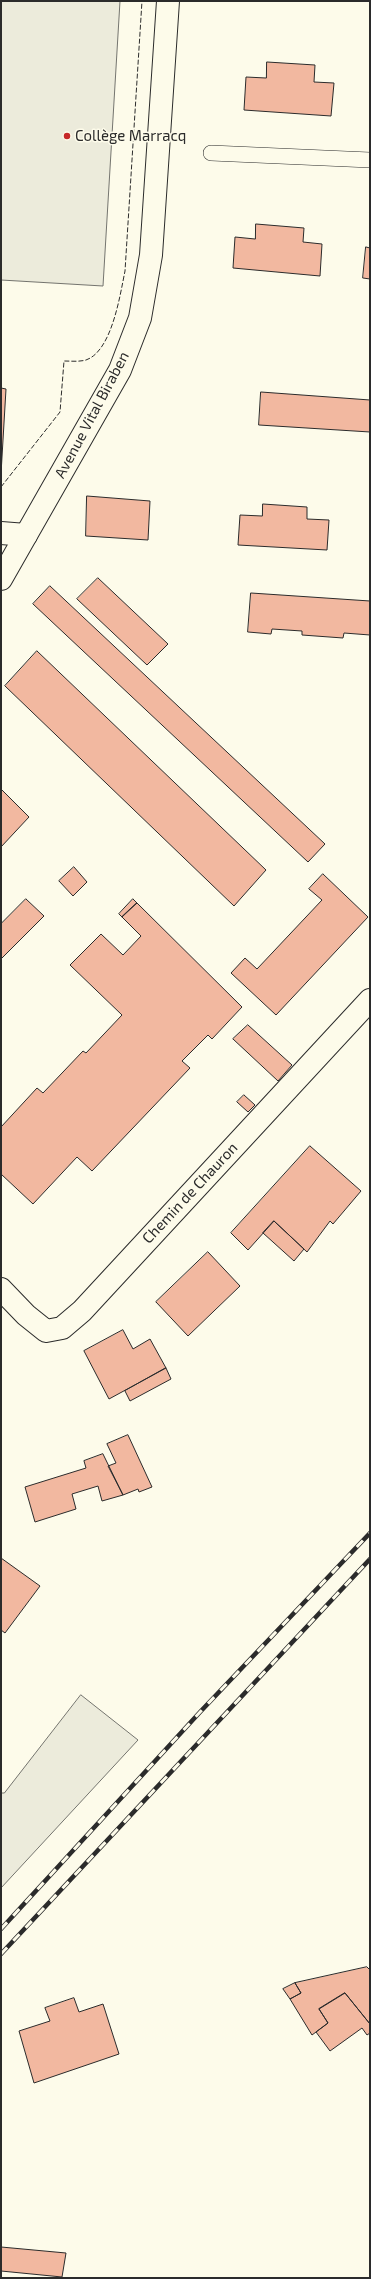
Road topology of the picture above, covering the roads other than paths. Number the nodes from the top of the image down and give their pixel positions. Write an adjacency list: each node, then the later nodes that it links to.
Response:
1 (168, 1): 5 (main road, Avenue Vital Biraben)
2 (211, 153): 3 (lane)
3 (370, 160)
4 (1, 533): 5 (main road)
5 (26, 534): 6 (main road, Avenue Vital Biraben)
6 (1, 579)
7 (370, 1000): 8 (main road, Chemin de Chauron)
8 (1, 1289)

